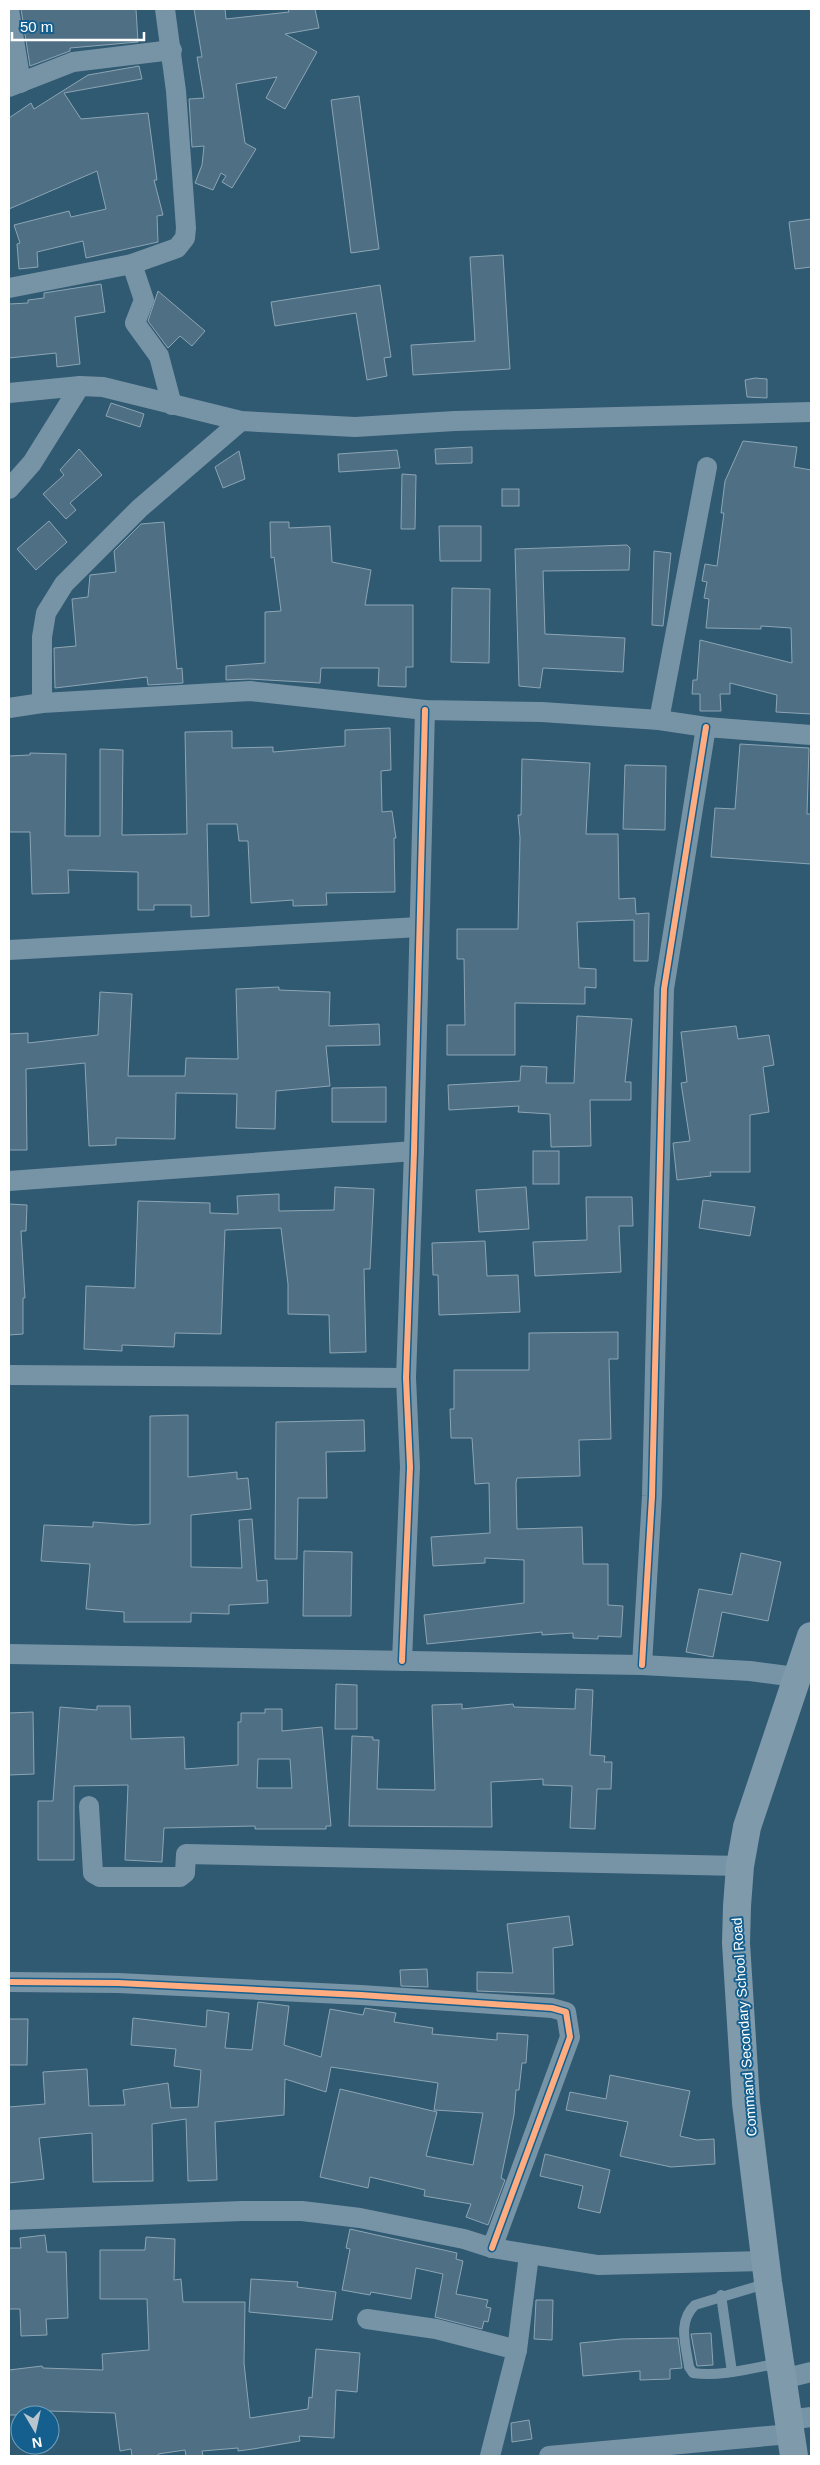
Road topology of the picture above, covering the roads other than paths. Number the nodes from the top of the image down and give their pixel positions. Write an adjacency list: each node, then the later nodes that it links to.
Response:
1 (9, 9): 4 (street)
2 (165, 9): 3 (street)
3 (172, 50): 4 (street); 5 (street)
4 (15, 85)
5 (132, 264): 6 (street); 9 (street)
6 (9, 288)
7 (80, 386): 8 (street); 9 (street); 13 (street)
8 (9, 393)
9 (172, 405): 11 (street)
10 (811, 412): 11 (street)
11 (241, 421): 14 (street)
12 (707, 467): 17 (street)
13 (9, 490)
14 (42, 703): 15 (street); 16 (street)
15 (9, 708)
16 (425, 710): 17 (street); 20 (street)
17 (659, 720): 18 (street)
18 (706, 727): 19 (street); 29 (street)
19 (811, 735)
20 (420, 927): 21 (street); 22 (street)
21 (9, 950)
22 (414, 1151): 23 (street); 25 (street)
23 (9, 1181)
24 (9, 1375): 25 (street)
25 (406, 1378): 28 (street)
26 (811, 1636): 30 (main road, Command Secondary School Road)
27 (9, 1654): 28 (street)
28 (402, 1661): 29 (street)
29 (642, 1665): 30 (street)
30 (796, 1678): 32 (main road, Command Secondary School Road)
31 (89, 1806): 32 (street)
32 (740, 1866): 37 (main road, Command Secondary School Road)
33 (9, 1982): 35 (street)
34 (9, 2220): 35 (street)
35 (492, 2248): 36 (street)
36 (529, 2255): 37 (street); 40 (street)
37 (768, 2271): 38 (lane); 41 (main road, Command Secondary School Road)
38 (721, 2296): 42 (lane); 42 (lane)
39 (367, 2319): 40 (street)
40 (518, 2350): 45 (street)
41 (782, 2371): 42 (lane); 43 (street); 44 (main road, Command Secondary School Road)
42 (732, 2372)
43 (811, 2372)
44 (796, 2432): 46 (street)
45 (490, 2456)
46 (549, 2456)

